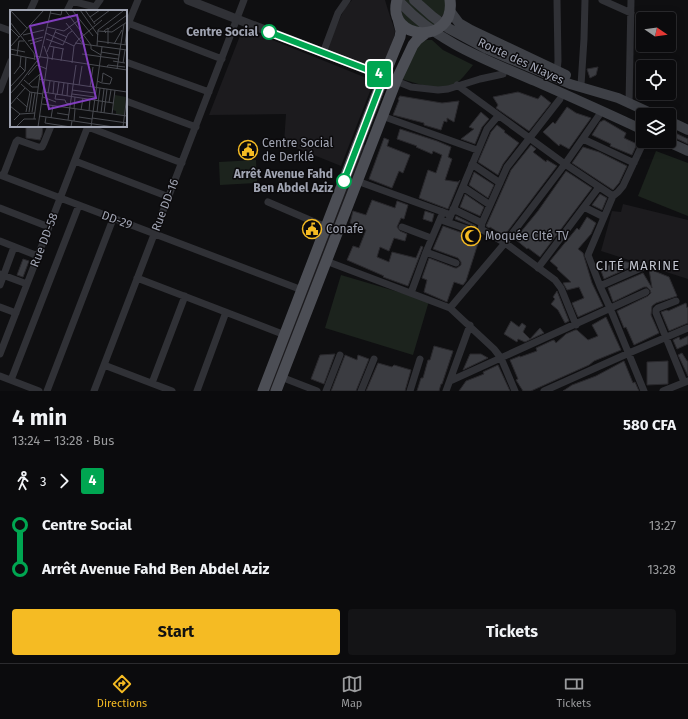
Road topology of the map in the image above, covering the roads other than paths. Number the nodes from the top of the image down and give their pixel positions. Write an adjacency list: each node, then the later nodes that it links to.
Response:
1 (35, 0): 15 (street)
2 (100, 0): 16 (street)
3 (138, 0): 20 (street)
4 (188, 0): 19 (street)
5 (244, 0): 19 (street, Rue DD-16)
6 (347, 0): 25 (street)
7 (386, 0): 18 (main road)
8 (397, 0): 18 (main road); 24 (main road, Route des Niayes)
9 (414, 0): 24 (main road, Route des Niayes)
10 (557, 0): 29 (street)
11 (585, 0): 35 (street)
12 (602, 0): 17 (street)
13 (631, 0): 17 (street)
14 (452, 4): 23 (main road); 29 (main road)
15 (30, 10)
16 (68, 10)
17 (631, 13): 42 (street)
18 (396, 15): 23 (main road); 32 (main road)
19 (237, 20): 25 (street); 26 (street, Rue DD-16)
20 (127, 26): 26 (street)
21 (0, 27): 22 (street)
22 (10, 31)
23 (426, 33): 31 (main road); 33 (main road)
24 (461, 41): 37 (main road, Route des Niayes); 41 (main road, Route des Niayes)
25 (323, 53): 32 (street)
26 (222, 59): 38 (street, Rue DD-16)
27 (10, 62): 30 (street)
28 (127, 62): 38 (street)
29 (557, 71): 35 (main road)
30 (3, 72): 36 (street)
31 (503, 74): 34 (street); 39 (main road)
32 (384, 76): 33 (street); 85 (main road)
33 (396, 81): 34 (street); 45 (main road)
34 (457, 85): 46 (street)
35 (581, 85): 37 (main road)
36 (0, 90)
37 (592, 91): 42 (main road, Route des Niayes)
38 (209, 92): 51 (street, Rue DD-16)
39 (560, 100): 41 (main road); 54 (street)
40 (127, 101): 51 (street)
41 (584, 104): 44 (main road, Route des Niayes)
42 (629, 104): 43 (main road, Route des Niayes)
43 (638, 108)
44 (602, 111): 52 (main road, Route des Niayes); 55 (street)
45 (382, 116): 58 (street); 66 (main road)
46 (498, 116): 54 (street); 58 (street)
47 (676, 123): 53 (main road)
48 (51, 127): 65 (street)
49 (88, 127): 60 (street, Rue DD-58)
50 (91, 127): 61 (street)
51 (196, 127): 61 (street, Rue DD-16)
52 (636, 127)
53 (686, 127)
54 (530, 139): 64 (street); 67 (street)
55 (583, 139): 62 (street); 64 (street)
56 (676, 146): 59 (main road)
57 (641, 148): 62 (street)
58 (477, 150): 63 (street)
59 (688, 151)
60 (75, 161): 71 (street); 72 (street, Rue DD-58)
61 (182, 162): 71 (street, Rue DD-16)
62 (634, 162): 70 (street)
63 (472, 164): 67 (street); 68 (street)
64 (565, 164): 69 (street); 91 (street)
65 (1, 176): 72 (street, DD-29)
66 (357, 181): 78 (street); 95 (main road)
67 (500, 183): 74 (street)
68 (463, 187): 74 (street); 79 (street)
69 (599, 187): 70 (street); 76 (street)
70 (613, 196): 80 (street)
71 (169, 197): 88 (street, Rue DD-16)
72 (60, 198): 75 (street, DD-29); 84 (street, Rue DD-58)
73 (268, 202): 85 (street)
74 (490, 204): 83 (street)
75 (79, 205): 81 (street, DD-29); 129 (street)
76 (584, 206): 80 (street); 97 (street)
77 (0, 208): 84 (street)
78 (443, 212): 79 (street); 82 (street)
79 (451, 215): 82 (street); 83 (street); 87 (street)
80 (604, 217): 103 (street)
81 (113, 219): 88 (street, DD-29); 134 (street)
82 (440, 219): 89 (street)
83 (482, 223): 91 (street)
84 (49, 227): 94 (street, Rue DD-58)
85 (326, 227): 104 (main road)
86 (402, 227): 89 (street)
87 (470, 230)
88 (155, 233): 100 (street, Rue DD-16); 104 (street, DD-29)
89 (431, 238): 93 (street)
90 (0, 241): 92 (street)
91 (505, 243): 97 (street); 110 (street)
92 (14, 247): 94 (street); 99 (street)
93 (426, 252): 96 (street); 106 (street)
94 (38, 256): 101 (street, Rue DD-58)
95 (326, 261): 106 (street); 128 (main road)
96 (456, 264)
97 (538, 268): 115 (street)
98 (641, 268): 103 (street)
99 (2, 274): 101 (street); 102 (street)
100 (138, 278): 107 (street); 126 (street, Rue DD-16)
101 (27, 284): 113 (street, Rue DD-58)
102 (0, 285)
103 (600, 286): 111 (street)
104 (302, 290): 117 (main road)
105 (646, 292): 111 (street)
106 (411, 293): 110 (street)
107 (185, 296): 112 (street); 132 (street)
108 (676, 301): 118 (street)
109 (0, 307): 113 (street)
110 (450, 308): 114 (street)
111 (610, 308): 115 (street); 120 (street)
112 (226, 312): 117 (street); 137 (street)
113 (16, 313): 119 (street, Rue DD-58)
114 (470, 325): 123 (street); 130 (street)
115 (576, 325): 123 (street)
116 (688, 328): 118 (street)
117 (285, 335): 138 (main road)
118 (665, 337): 120 (street); 131 (street)
119 (2, 341): 121 (street, Rue DD-58)
120 (629, 353): 146 (street); 147 (street)
121 (0, 354)
122 (340, 355): 141 (street)
123 (500, 358): 130 (street); 145 (street)
124 (374, 359): 142 (street)
125 (420, 359): 143 (street)
126 (104, 365): 132 (street); 135 (street, Rue DD-16)
127 (0, 376): 129 (street)
128 (281, 377): 139 (main road); 140 (street)
129 (11, 380): 133 (street)
130 (450, 381): 144 (street)
131 (686, 381): 148 (street)
132 (152, 383): 136 (street)
133 (39, 391)
134 (47, 391)
135 (94, 391)
136 (172, 391)
137 (197, 391)
138 (264, 391)
139 (276, 391)
140 (317, 391)
141 (326, 391)
142 (362, 391)
143 (410, 391)
144 (446, 391)
145 (515, 391)
146 (544, 391)
147 (644, 391)
148 (663, 391)

